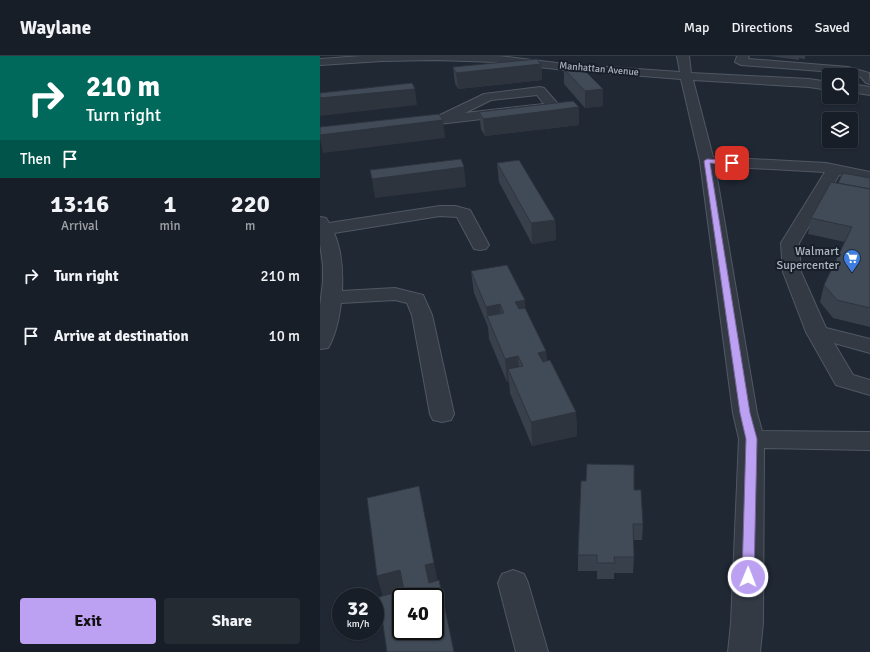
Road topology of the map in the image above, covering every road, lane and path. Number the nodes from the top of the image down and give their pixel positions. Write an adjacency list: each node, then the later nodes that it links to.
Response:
1 (743, 56): 6 (street)
2 (831, 56): 6 (street)
3 (565, 61): 4 (street, Manhattan Avenue); 5 (street, Manhattan Avenue)
4 (320, 62)
5 (685, 66): 8 (street, Manhattan Avenue); 12 (street)
6 (831, 68)
7 (858, 72): 9 (street)
8 (822, 85)
9 (864, 86)
10 (443, 119): 10 (street); 11 (street)
11 (397, 124)
12 (707, 161): 13 (street); 23 (street)
13 (834, 170): 14 (street); 18 (street)
14 (870, 177)
15 (322, 225): 16 (street); 17 (street)
16 (480, 245)
17 (331, 298): 19 (street); 22 (street)
18 (817, 332): 20 (street); 21 (street)
19 (320, 343)
20 (870, 346)
21 (870, 388)
22 (442, 414)
23 (752, 439): 24 (street); 27 (street)
24 (870, 441)
25 (513, 583): 26 (street)
26 (532, 652)
27 (744, 652)

